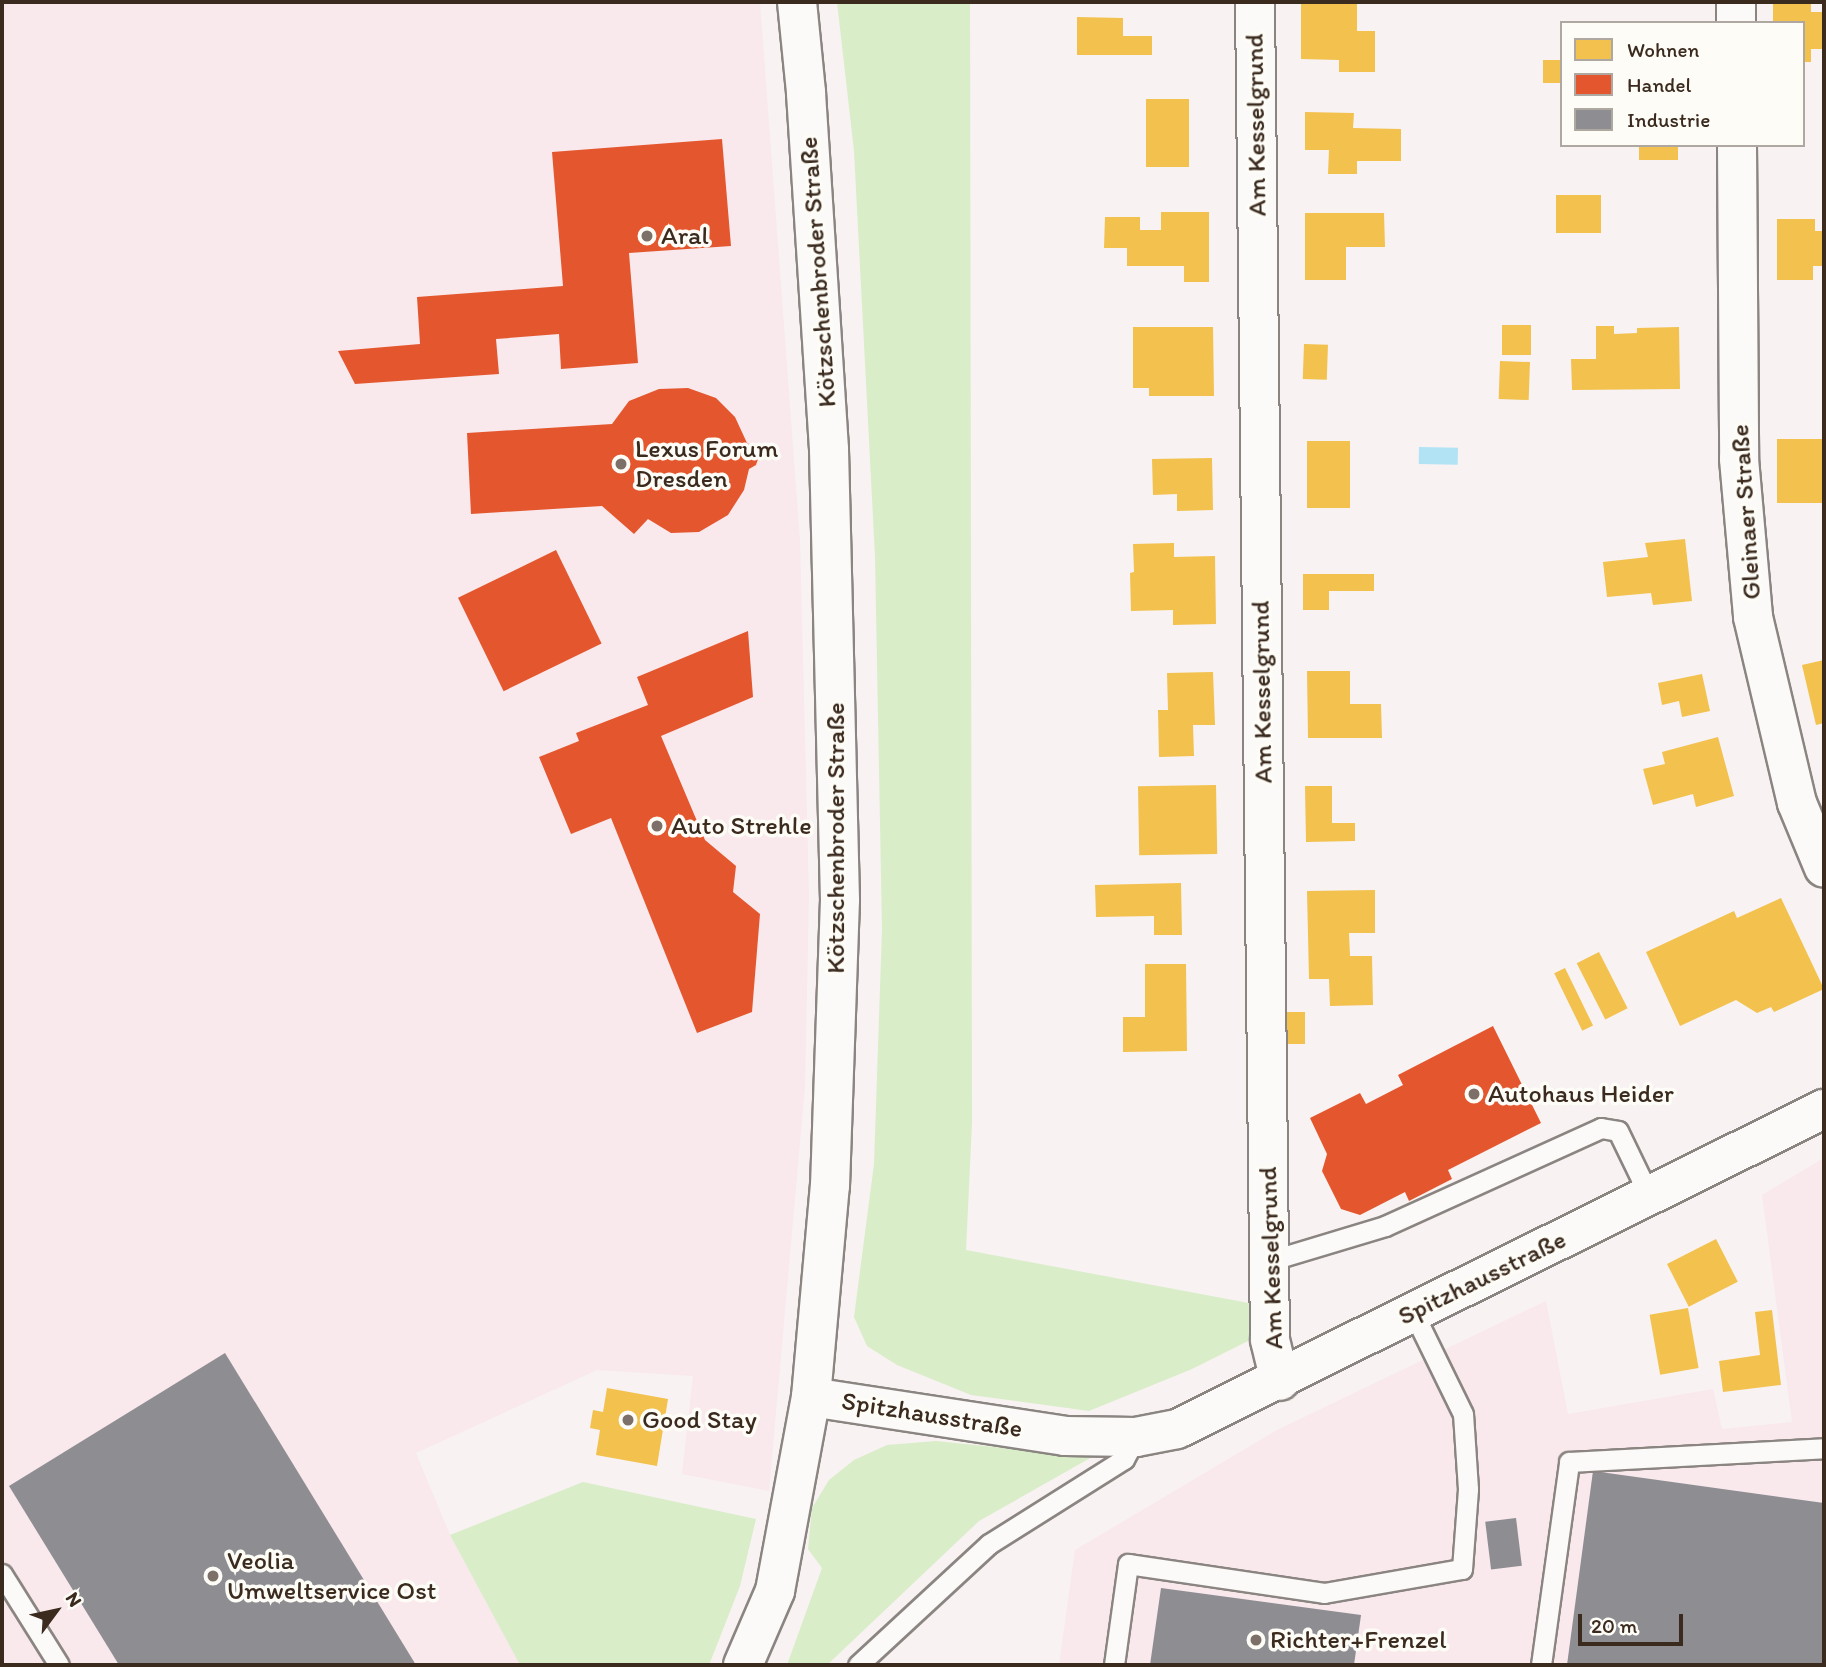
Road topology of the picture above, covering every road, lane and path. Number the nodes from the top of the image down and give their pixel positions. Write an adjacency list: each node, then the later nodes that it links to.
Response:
1 (797, 2): 12 (street, Kötzschenbroder Straße)
2 (1255, 2): 9 (street, Am Kesselgrund)
3 (1735, 2): 4 (street)
4 (1736, 21)
5 (1737, 147): 6 (street, Gleinaer Straße)
6 (1824, 868)
7 (1824, 1109): 8 (street, Spitzhausstraße)
8 (1649, 1195): 9 (lane); 10 (street, Spitzhausstraße)
9 (1269, 1261): 11 (street, Am Kesselgrund)
10 (1413, 1312): 11 (street, Spitzhausstraße); 19 (lane)
11 (1280, 1381): 13 (street, Spitzhausstraße)
12 (811, 1397): 13 (street, Spitzhausstraße); 17 (street, Kötzschenbroder Straße)
13 (1136, 1437): 18 (lane)
14 (1824, 1448): 20 (lane)
15 (2, 1574): 16 (lane)
16 (59, 1665)
17 (743, 1665)
18 (858, 1665)
19 (1114, 1665)
20 (1541, 1665)

